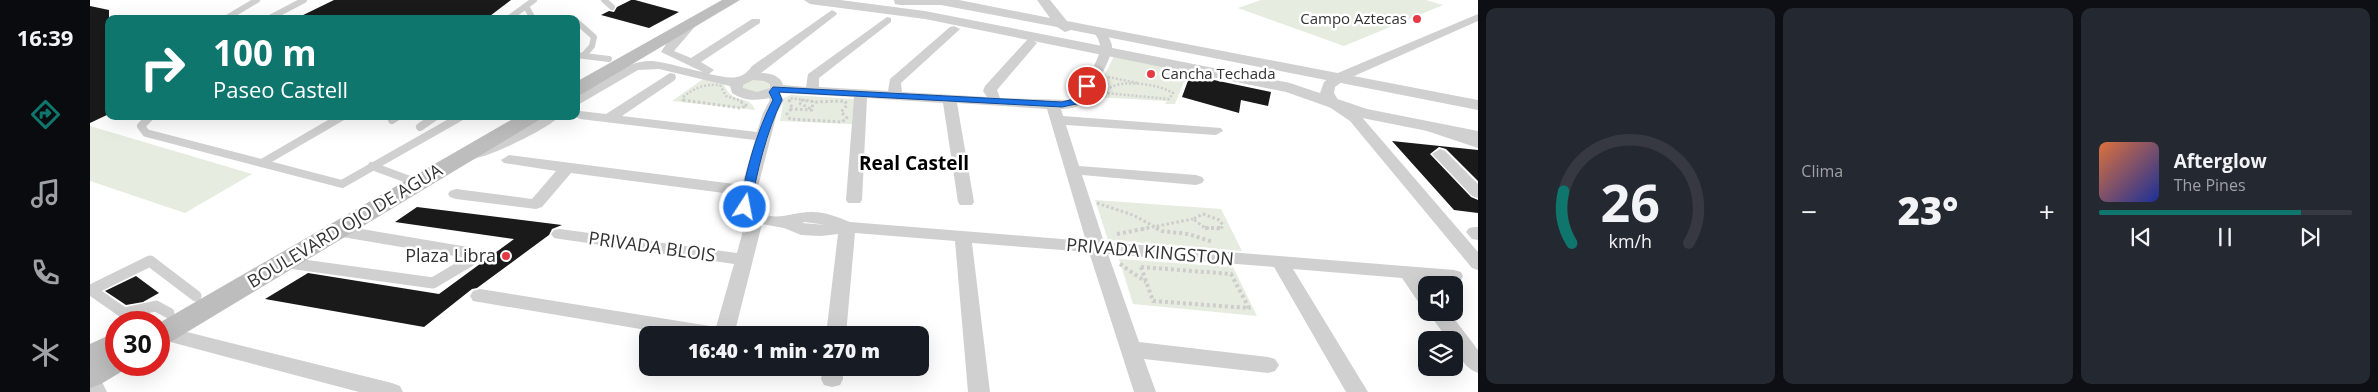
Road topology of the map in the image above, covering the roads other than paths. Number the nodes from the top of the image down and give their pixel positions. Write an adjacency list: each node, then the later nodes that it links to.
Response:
1 (256, 0): 13 (lane)
2 (304, 0): 14 (lane)
3 (534, 0): 10 (lane)
4 (604, 0): 11 (lane)
5 (716, 0): 29 (main road)
6 (733, 0): 20 (main road)
7 (810, 0): 26 (street)
8 (865, 0): 22 (street)
9 (1043, 0): 22 (street)
10 (526, 6): 15 (lane); 16 (lane)
11 (612, 7)
12 (832, 13): 34 (street)
13 (232, 15)
14 (276, 15)
15 (514, 15)
16 (531, 15)
17 (1478, 16): 33 (street)
18 (887, 20): 39 (street)
19 (756, 21): 30 (street)
20 (692, 23): 30 (street); 35 (main road)
21 (580, 24): 28 (lane)
22 (1063, 24): 24 (street); 26 (street)
23 (954, 29): 40 (street)
24 (1099, 31): 27 (street); 33 (street)
25 (1031, 43): 42 (street)
26 (1072, 45): 27 (street)
27 (1106, 51): 43 (street); 48 (street)
28 (580, 55): 29 (lane)
29 (609, 59): 31 (main road)
30 (690, 63): 34 (street)
31 (580, 76)
32 (670, 77): 49 (street)
33 (1338, 78): 43 (street); 44 (street)
34 (743, 80): 36 (street); 38 (street); 45 (street)
35 (580, 88)
36 (775, 90): 38 (street); 39 (street); 47 (street)
37 (861, 94): 39 (street); 40 (street); 75 (street)
38 (755, 96): 47 (street)
39 (812, 96)
40 (895, 96): 41 (street)
41 (949, 99): 42 (street); 76 (street)
42 (996, 102): 48 (street)
43 (1333, 103): 57 (street); 86 (street)
44 (1478, 105)
45 (580, 108)
46 (580, 110): 49 (street)
47 (772, 111): 61 (street)
48 (1056, 112): 59 (street); 69 (street)
49 (609, 118): 61 (street)
50 (146, 120): 65 (lane)
51 (336, 120): 65 (lane)
52 (430, 120): 58 (lane)
53 (455, 120): 67 (lane)
54 (505, 120): 71 (main road, BOULEVARD OJO DE AGUA)
55 (525, 120): 66 (main road, BOULEVARD OJO DE AGUA)
56 (546, 120): 66 (street)
57 (1422, 125): 60 (street); 62 (street)
58 (420, 127)
59 (1216, 131)
60 (1478, 136)
61 (763, 137): 72 (street)
62 (1478, 144)
63 (1440, 154): 73 (street)
64 (509, 160): 68 (street)
65 (262, 163): 67 (lane)
66 (452, 163): 71 (main road, BOULEVARD OJO DE AGUA)
67 (372, 166): 71 (lane)
68 (567, 168): 72 (street); 74 (street)
69 (1075, 170): 70 (street); 82 (street)
70 (1196, 180)
71 (411, 181): 79 (main road, BOULEVARD OJO DE AGUA); 90 (main road, BOULEVARD OJO DE AGUA)
72 (748, 190): 77 (street)
73 (1477, 190)
74 (456, 194)
75 (854, 200)
76 (966, 202)
77 (755, 218): 78 (street, PRIVADA KINGSTON); 83 (street)
78 (847, 227): 81 (street, PRIVADA KINGSTON); 100 (street)
79 (339, 231): 84 (main road, BOULEVARD OJO DE AGUA); 84 (lane)
80 (560, 234): 83 (street, PRIVADA BLOIS)
81 (962, 236): 82 (street, PRIVADA KINGSTON); 108 (street)
82 (1095, 243): 85 (street, PRIVADA KINGSTON); 102 (street)
83 (744, 260): 99 (street)
84 (286, 262): 96 (main road, BOULEVARD OJO DE AGUA)
85 (1280, 262): 87 (street, PRIVADA KINGSTON); 110 (street)
86 (1478, 264)
87 (1407, 272): 88 (street, PRIVADA KINGSTON); 89 (street)
88 (1454, 276)
89 (1418, 287)
90 (196, 296): 92 (lane); 95 (main road, BOULEVARD OJO DE AGUA)
91 (480, 296): 98 (street)
92 (121, 311)
93 (133, 311): 94 (lane)
94 (157, 311)
95 (170, 318)
96 (170, 321)
97 (1445, 321): 105 (street)
98 (666, 326)
99 (725, 326)
100 (837, 326)
101 (170, 329): 107 (street)
102 (1130, 349): 104 (street); 109 (street)
103 (97, 362): 106 (street)
104 (1268, 364)
105 (1478, 365)
106 (96, 392)
107 (392, 392)
108 (979, 392)
109 (1145, 392)
110 (1357, 392)

